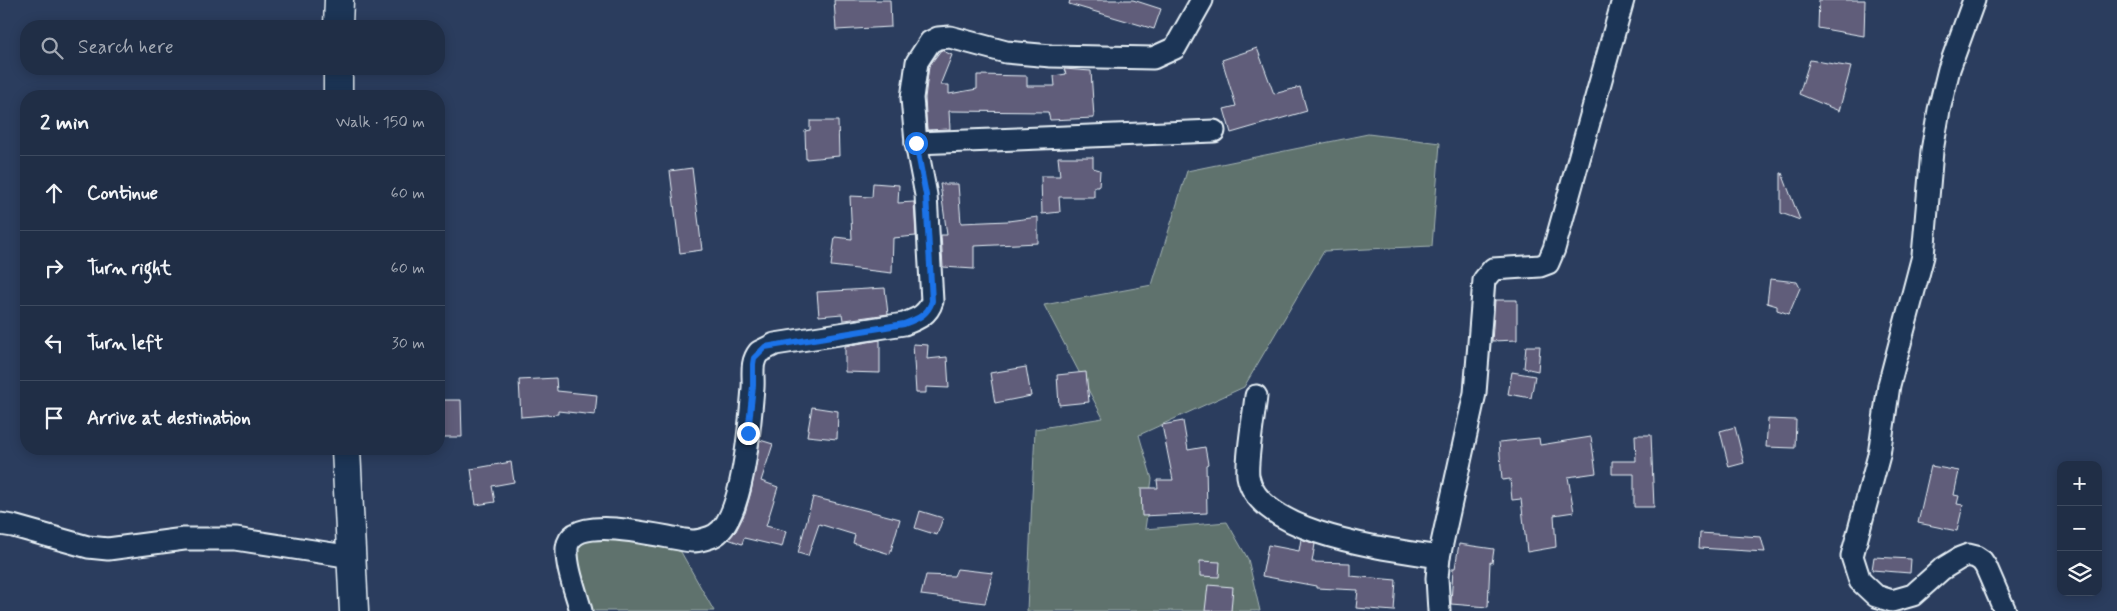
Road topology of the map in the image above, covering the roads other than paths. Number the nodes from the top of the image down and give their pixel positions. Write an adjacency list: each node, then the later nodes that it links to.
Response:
1 (339, 0): 5 (street)
2 (1202, 0): 9 (street)
3 (1623, 0): 14 (street)
4 (1974, 0): 18 (street)
5 (338, 20)
6 (338, 75): 7 (street)
7 (338, 90)
8 (1214, 131): 9 (street)
9 (916, 143): 16 (street)
10 (1256, 396): 14 (street)
11 (346, 455): 13 (street)
12 (0, 524): 13 (street)
13 (352, 557): 15 (street)
14 (1439, 557): 17 (street)
15 (354, 611)
16 (581, 611)
17 (1439, 611)
18 (2005, 611)

